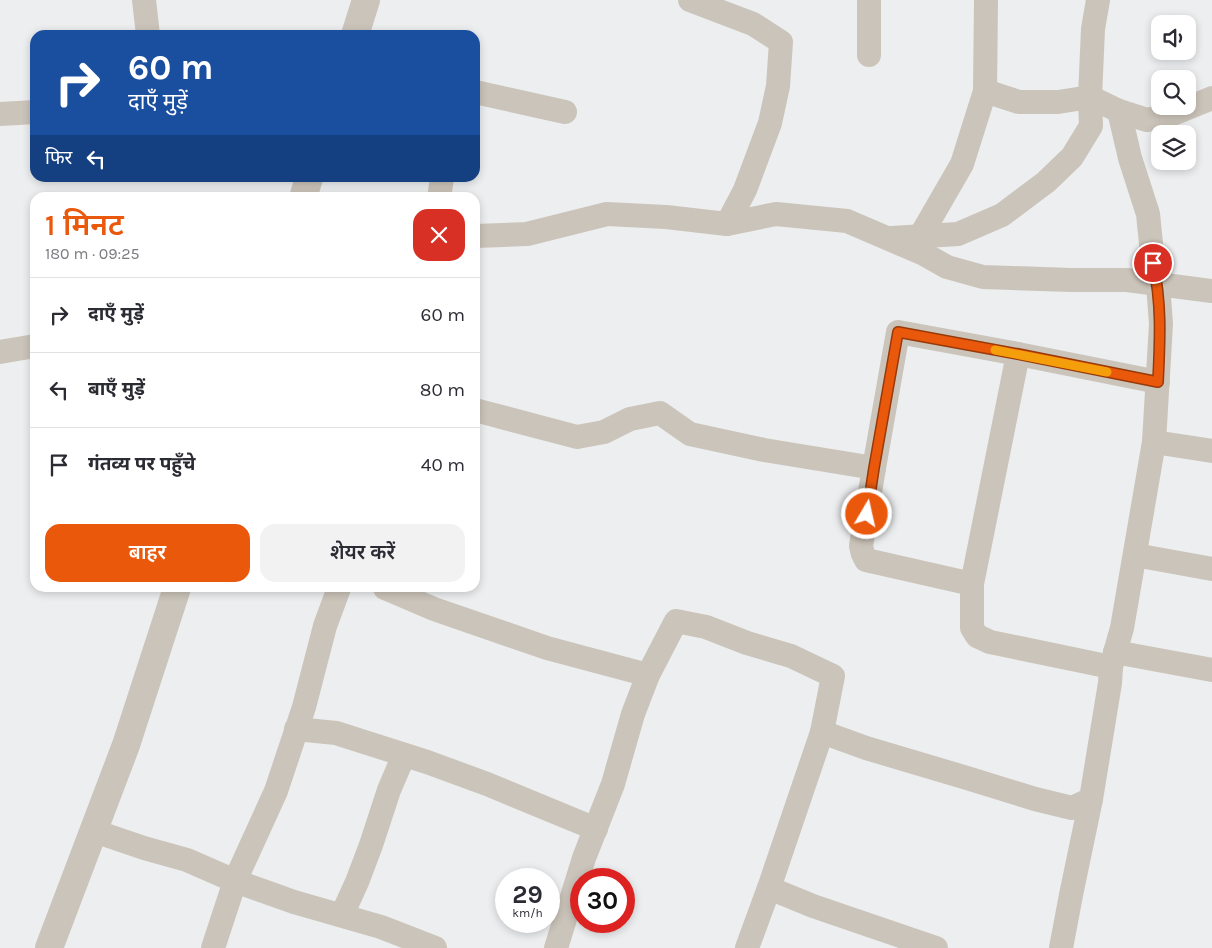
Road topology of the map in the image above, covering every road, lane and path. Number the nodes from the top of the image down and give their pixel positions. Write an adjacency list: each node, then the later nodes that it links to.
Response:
1 (144, 0): 7 (street)
2 (366, 0): 8 (street)
3 (690, 0): 18 (street)
4 (869, 0): 9 (street)
5 (986, 0): 10 (street)
6 (1098, 0): 12 (street)
7 (147, 30)
8 (357, 30)
9 (869, 55)
10 (985, 91): 12 (street); 19 (street)
11 (480, 93): 16 (street)
12 (1090, 97): 14 (street); 19 (street)
13 (1212, 98): 14 (street)
14 (1120, 111): 22 (street)
15 (30, 112): 17 (street)
16 (565, 112)
17 (0, 114)
18 (727, 224): 20 (street); 21 (street)
19 (921, 235): 21 (street)
20 (480, 236)
21 (887, 239): 22 (street)
22 (1158, 284): 23 (street); 27 (street)
23 (1212, 291)
24 (30, 347): 25 (street)
25 (0, 352)
26 (1018, 354): 27 (street); 31 (street); 34 (street)
27 (1158, 382): 29 (street)
28 (480, 411): 31 (street)
29 (1154, 442): 30 (street); 32 (street)
30 (1212, 452)
31 (874, 468): 34 (street)
32 (1135, 555): 33 (street); 38 (street)
33 (1212, 569)
34 (972, 584): 38 (street)
35 (176, 592): 46 (street)
36 (338, 592): 41 (street)
37 (394, 592): 40 (street)
38 (1113, 660): 39 (street); 44 (street)
39 (1212, 670)
40 (648, 675): 42 (street); 45 (street)
41 (296, 729): 43 (street); 47 (street)
42 (822, 732): 44 (street); 48 (street)
43 (404, 755): 45 (street); 49 (street)
44 (1091, 799): 56 (street)
45 (596, 828): 53 (street)
46 (94, 831): 47 (street); 50 (street)
47 (235, 881): 49 (street); 51 (street)
48 (769, 888): 54 (street); 55 (street)
49 (342, 915): 52 (street)
50 (49, 948)
51 (213, 948)
52 (435, 948)
53 (556, 948)
54 (747, 948)
55 (936, 948)
56 (1061, 948)

